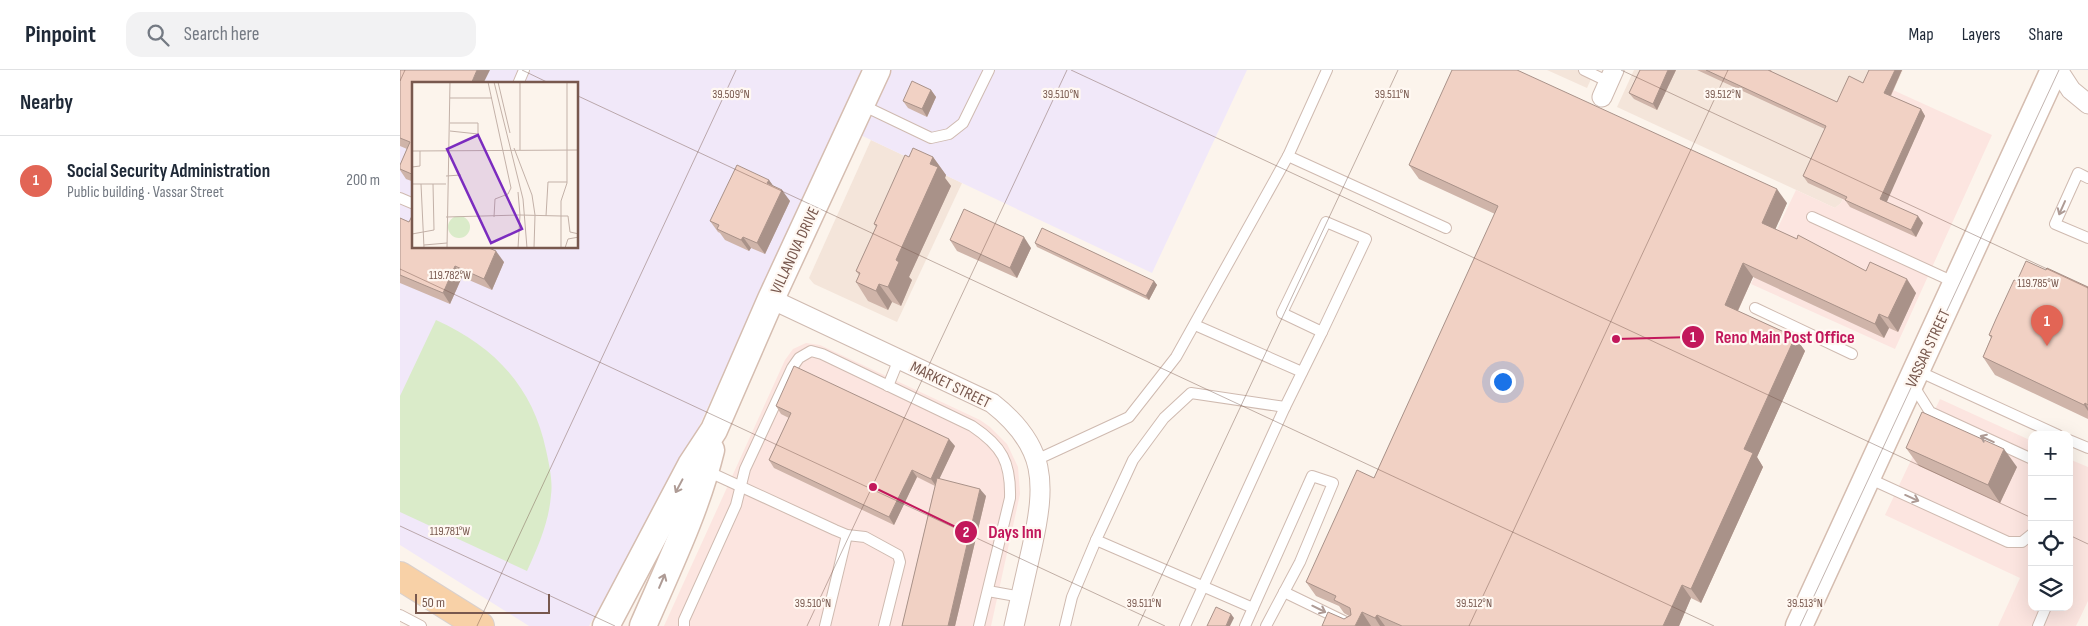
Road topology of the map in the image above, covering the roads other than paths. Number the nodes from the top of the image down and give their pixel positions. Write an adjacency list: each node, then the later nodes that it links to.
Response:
1 (524, 70): 8 (lane)
2 (877, 70): 11 (street, VILLANOVA DRIVE)
3 (988, 70): 11 (lane)
4 (1327, 70): 12 (lane)
5 (1584, 70): 9 (lane)
6 (2054, 70): 19 (street, VASSAR STREET)
7 (2058, 70): 10 (street)
8 (519, 82)
9 (1608, 83)
10 (2088, 104)
11 (861, 105): 20 (street, VILLANOVA DRIVE)
12 (1288, 156): 17 (lane); 22 (lane)
13 (2088, 178): 18 (lane, one-way to 18)
14 (400, 198): 15 (lane)
15 (412, 203)
16 (1812, 217): 19 (lane)
17 (1446, 228)
18 (2088, 238)
19 (1957, 284): 27 (street, VASSAR STREET)
20 (771, 299): 25 (street, MARKET STREET); 30 (street, VILLANOVA DRIVE)
21 (1755, 308): 24 (lane)
22 (1195, 325): 26 (lane); 35 (lane)
23 (1322, 332): 23 (lane); 26 (lane)
24 (1852, 354)
25 (900, 359): 28 (lane); 35 (street, MARKET STREET)
26 (1302, 372): 29 (lane)
27 (1914, 376): 31 (lane); 34 (lane, one-way to 27); 37 (street, VASSAR STREET)
28 (888, 386): 38 (lane); 44 (lane)
29 (1285, 407): 41 (lane); 43 (lane)
30 (714, 430): 36 (street, VILLANOVA DRIVE); 52 (street, VILLANOVA DRIVE, one-way to 52)
31 (2048, 431)
32 (2073, 442): 33 (lane)
33 (2088, 448)
34 (2028, 457)
35 (1036, 460): 46 (street, MARKET STREET)
36 (706, 471): 38 (lane); 53 (street, VILLANOVA DRIVE, one-way to 36)
37 (1867, 478): 40 (lane, one-way to 40); 64 (street, VASSAR STREET)
38 (741, 487): 39 (lane); 54 (lane)
39 (847, 535): 55 (lane); 56 (lane)
40 (2028, 537)
41 (1096, 540): 43 (lane); 59 (lane)
42 (400, 576): 51 (main road)
43 (1203, 586): 47 (lane); 60 (lane)
44 (988, 591): 46 (lane); 57 (lane)
45 (1284, 592): 47 (lane); 62 (lane); 63 (lane, one-way to 63)
46 (1021, 597): 58 (street, MARKET STREET)
47 (1253, 608): 61 (lane)
48 (2044, 611): 65 (lane)
49 (400, 615): 50 (lane)
50 (421, 626)
51 (480, 626)
52 (606, 626)
53 (644, 626)
54 (684, 626)
55 (825, 626)
56 (884, 626)
57 (979, 626)
58 (1014, 626)
59 (1065, 626)
60 (1185, 626)
61 (1245, 626)
62 (1266, 626)
63 (1354, 626)
64 (1799, 626)
65 (2038, 626)

